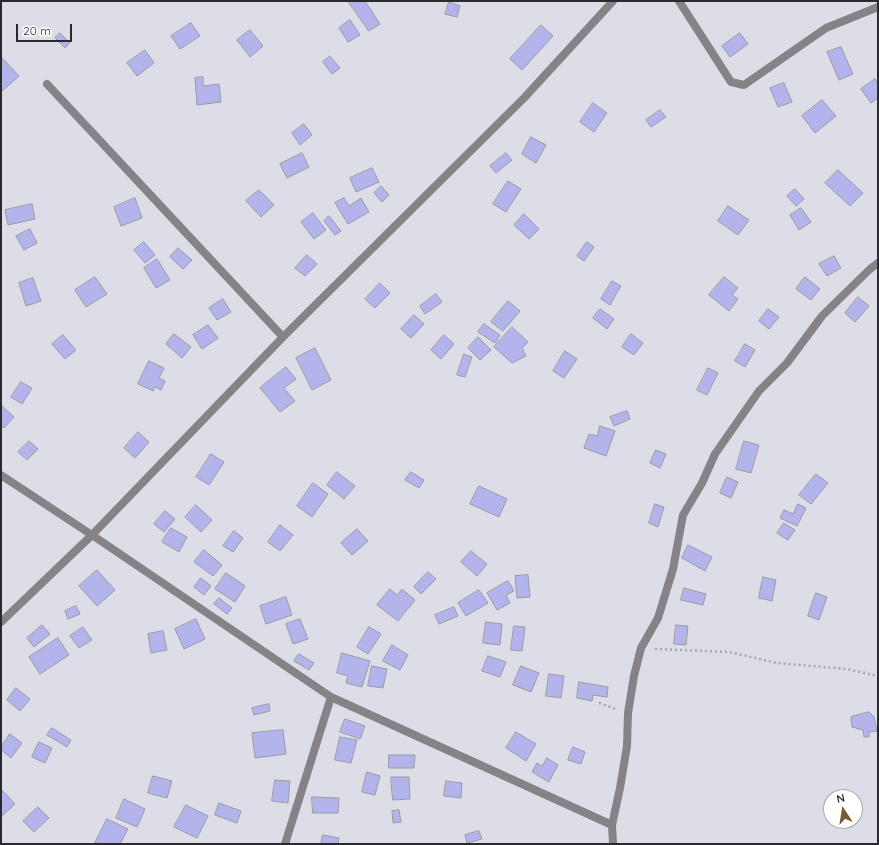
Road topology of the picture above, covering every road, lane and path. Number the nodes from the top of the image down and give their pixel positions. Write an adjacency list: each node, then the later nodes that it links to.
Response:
1 (613, 1): 6 (street)
2 (679, 1): 3 (street)
3 (878, 7)
4 (47, 84): 6 (street)
5 (878, 263): 10 (street)
6 (283, 337): 8 (street)
7 (1, 475): 8 (street)
8 (92, 535): 9 (street); 12 (street)
9 (1, 622)
10 (641, 648): 11 (path); 13 (street)
11 (878, 676)
12 (331, 696): 13 (street); 14 (street)
13 (612, 825): 15 (street)
14 (285, 844)
15 (613, 844)

